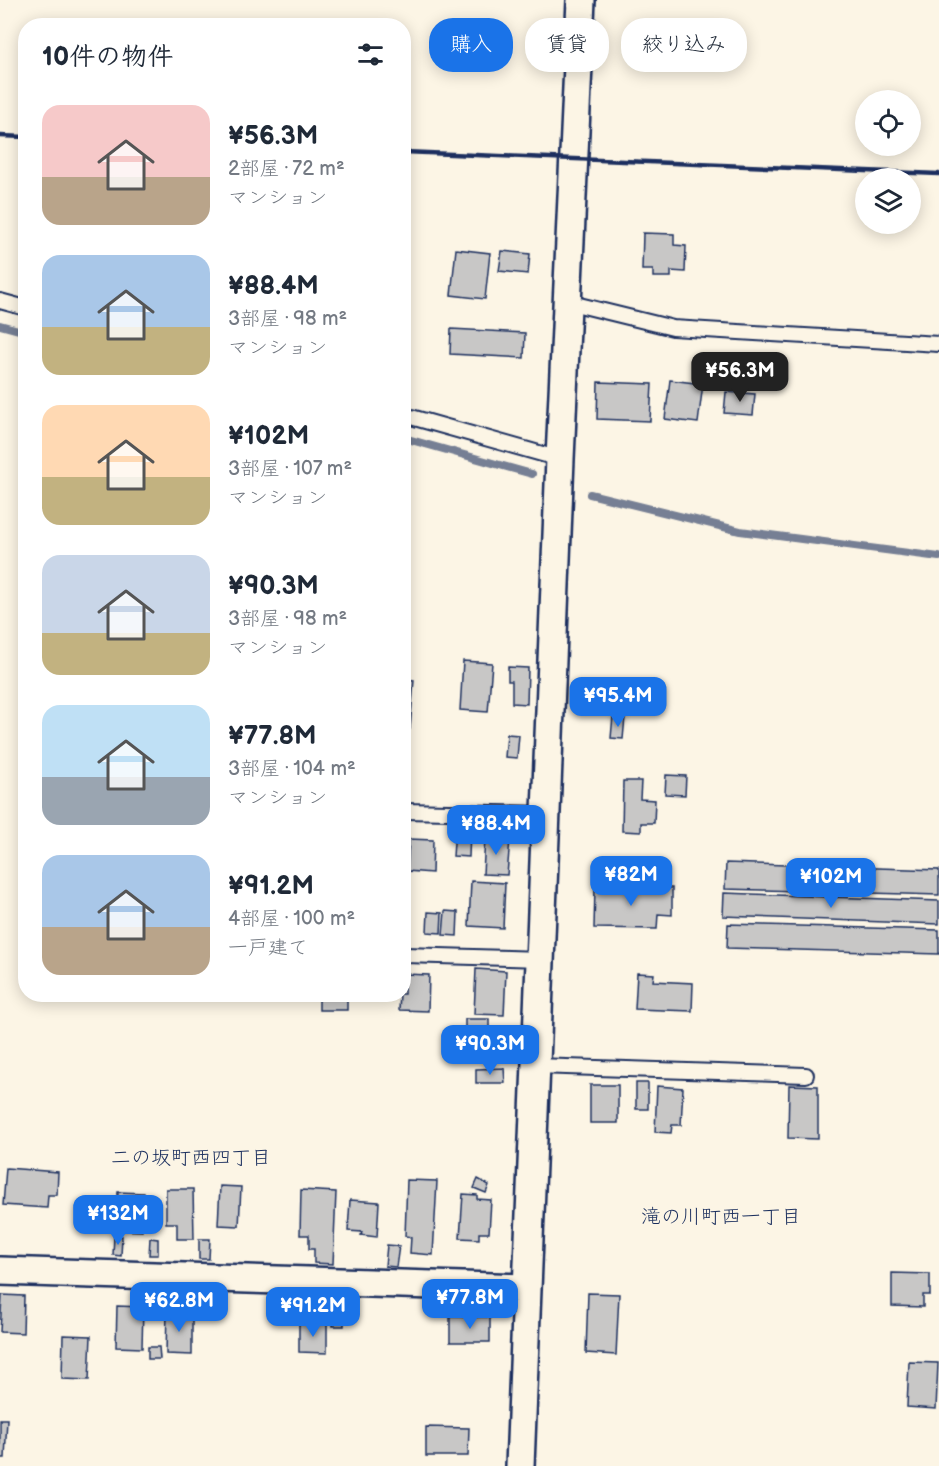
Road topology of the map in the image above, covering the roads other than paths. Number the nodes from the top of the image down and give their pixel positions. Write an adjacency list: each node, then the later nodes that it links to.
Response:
1 (580, 0): 3 (street)
2 (0, 301): 4 (lane)
3 (567, 302): 5 (lane); 7 (street)
4 (18, 306)
5 (939, 344)
6 (411, 417): 7 (lane)
7 (560, 459): 9 (street)
8 (411, 811): 9 (lane)
9 (546, 814): 11 (street)
10 (411, 955): 11 (lane)
11 (540, 959): 12 (street)
12 (536, 1066): 13 (lane); 15 (street)
13 (806, 1075)
14 (0, 1271): 15 (street)
15 (527, 1288): 16 (street)
16 (520, 1466)

